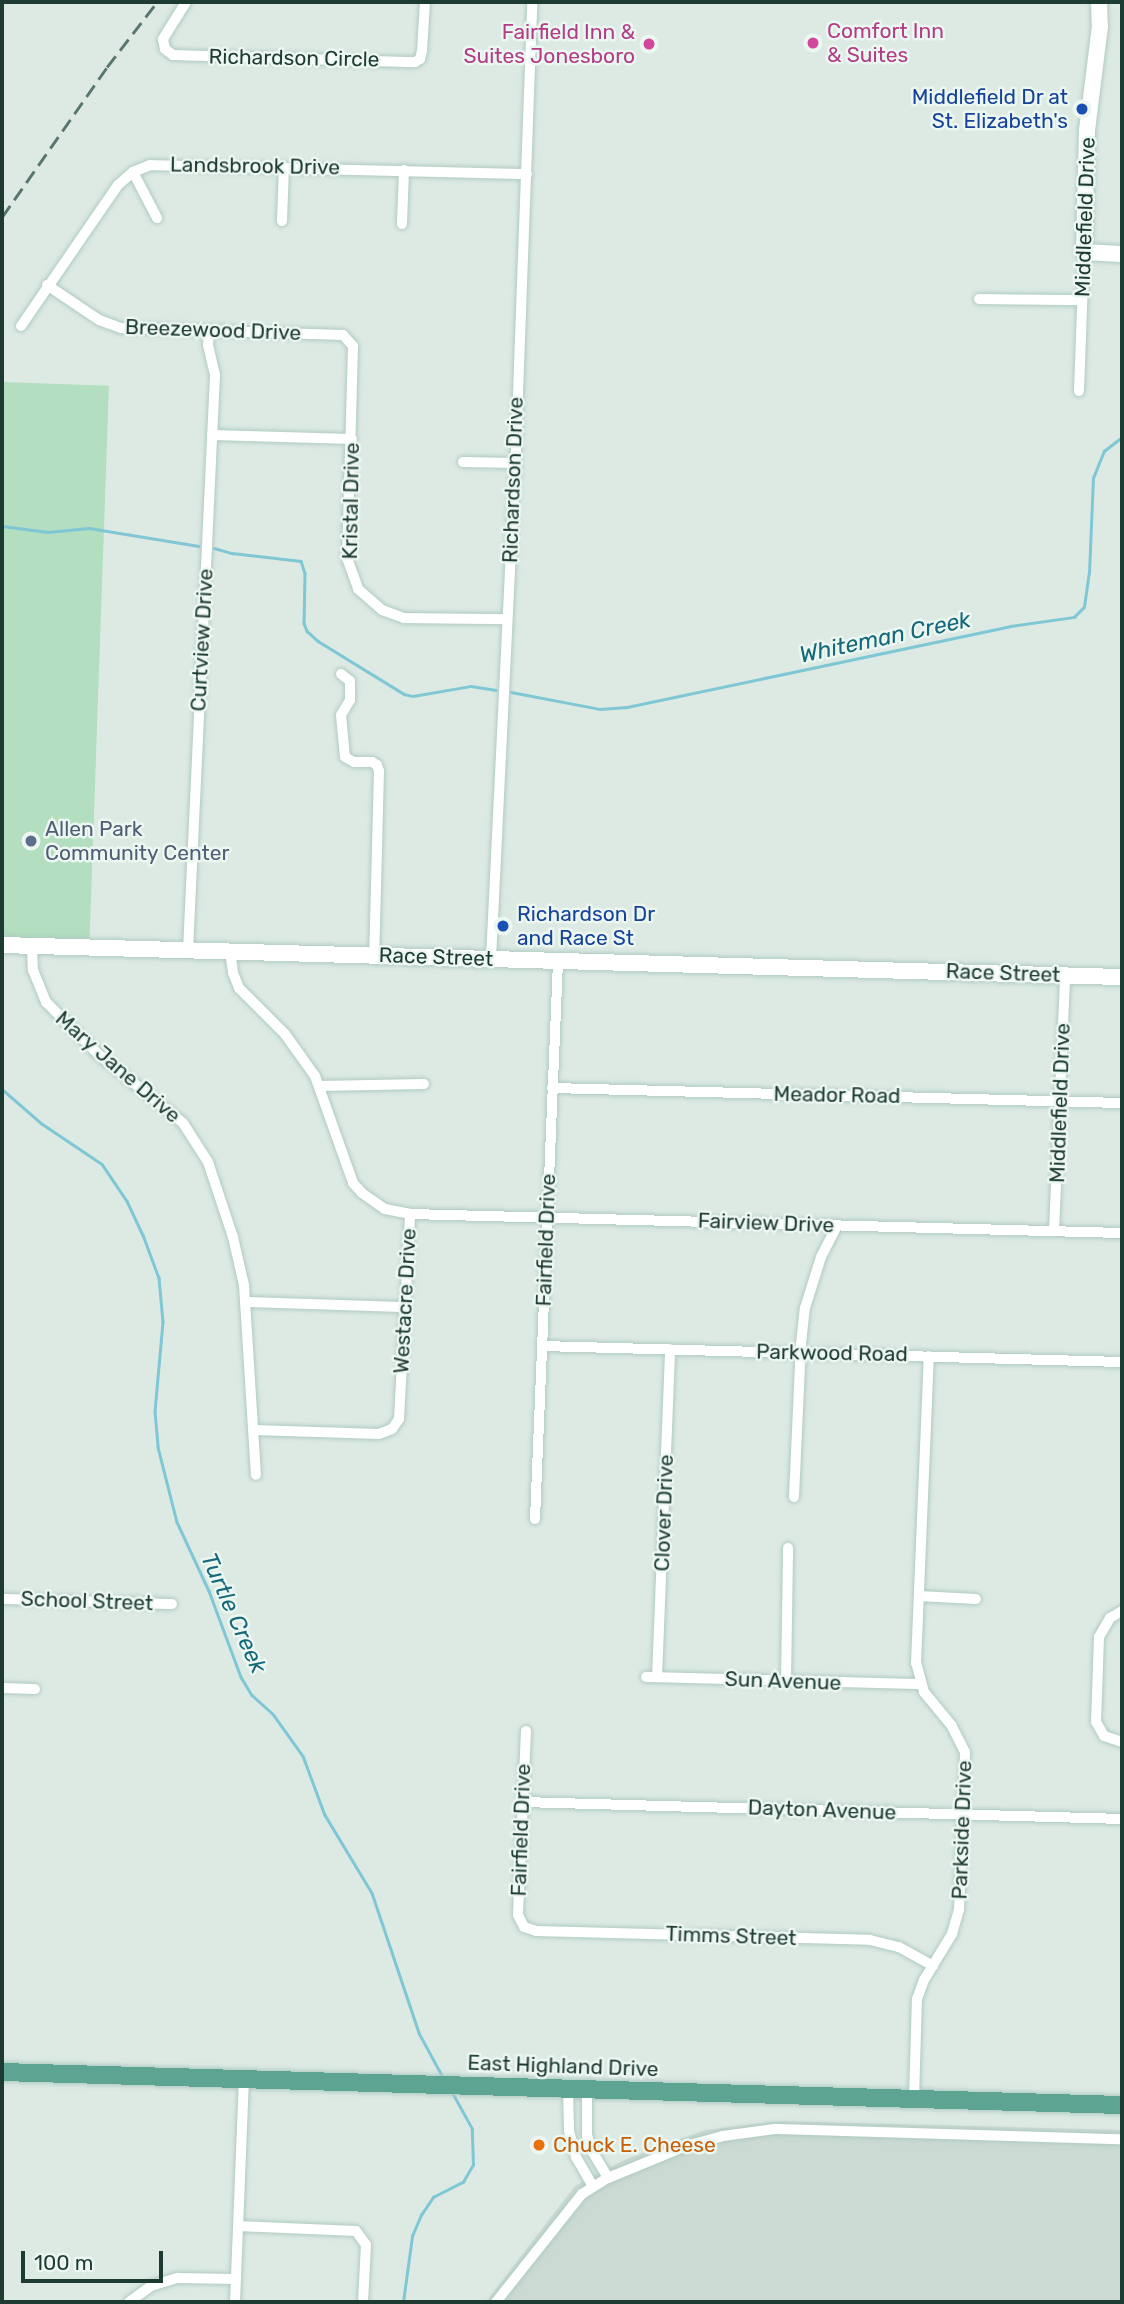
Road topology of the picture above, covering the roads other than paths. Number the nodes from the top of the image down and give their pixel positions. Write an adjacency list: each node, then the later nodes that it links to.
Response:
1 (186, 2): 2 (street, Richardson Circle)
2 (425, 2)
3 (532, 2): 8 (street, Richardson Drive)
4 (1100, 2): 12 (street, Middlefield Drive)
5 (284, 167): 6 (street, Landsbrook Drive); 7 (street, Landsbrook Drive); 10 (street)
6 (404, 170): 8 (street, Landsbrook Drive); 11 (street)
7 (133, 172): 9 (street); 14 (street)
8 (527, 174): 24 (street, Richardson Drive)
9 (158, 218)
10 (282, 221)
11 (402, 224)
12 (1084, 252): 13 (street); 16 (street, Middlefield Drive)
13 (1122, 254)
14 (47, 285): 17 (street); 18 (street, Breezewood Drive)
15 (979, 299): 16 (street)
16 (1082, 300): 20 (street, Middlefield Drive)
17 (21, 326)
18 (209, 332): 19 (street, Breezewood Drive); 21 (street, Curtview Drive)
19 (348, 338): 22 (street, Kristal Drive)
20 (1079, 391)
21 (212, 435): 22 (street); 29 (street, Curtview Drive)
22 (352, 439): 25 (street, Kristal Drive)
23 (463, 462): 24 (street)
24 (515, 463): 25 (street, Richardson Drive)
25 (507, 619): 32 (street, Richardson Drive)
26 (341, 674): 31 (street)
27 (2, 945): 28 (street, Race Street)
28 (32, 946): 29 (street, Race Street); 46 (street, Mary Jane Drive)
29 (188, 950): 30 (street, Race Street)
30 (230, 951): 31 (street, Race Street); 37 (street, Westacre Drive)
31 (374, 956): 32 (street, Race Street)
32 (491, 959): 33 (street, Race Street)
33 (558, 961): 34 (street, Race Street); 38 (street, Fairfield Drive)
34 (1065, 975): 35 (street, Race Street); 39 (street, Middlefield Drive)
35 (1122, 977)
36 (424, 1084): 37 (street)
37 (319, 1086): 41 (street, Westacre Drive)
38 (552, 1088): 39 (street, Meador Road); 42 (street, Fairfield Drive)
39 (1061, 1101): 40 (street, Meador Road); 44 (street, Middlefield Drive)
40 (1122, 1103)
41 (410, 1214): 42 (street, Fairview Drive); 47 (street, Westacre Drive)
42 (547, 1217): 43 (street, Fairview Drive); 48 (street, Fairfield Drive)
43 (837, 1225): 44 (street, Fairview Drive); 50 (street)
44 (1054, 1231): 45 (street, Fairview Drive)
45 (1122, 1233)
46 (245, 1301): 47 (street); 53 (street, Mary Jane Drive)
47 (405, 1307): 53 (street, Westacre Drive)
48 (542, 1346): 49 (street, Parkwood Road); 56 (street, Fairfield Drive)
49 (670, 1349): 50 (street, Parkwood Road); 63 (street, Clover Drive)
50 (800, 1353): 51 (street, Parkwood Road); 55 (street)
51 (929, 1356): 52 (street, Parkwood Road); 58 (street)
52 (1122, 1362)
53 (254, 1430): 54 (street, Mary Jane Drive)
54 (256, 1475)
55 (794, 1497)
56 (535, 1519)
57 (788, 1548): 64 (street)
58 (919, 1596): 60 (street); 65 (street)
59 (2, 1599): 61 (street, School Street)
60 (976, 1600)
61 (172, 1604)
62 (1122, 1611): 69 (street)
63 (652, 1677): 64 (street, Sun Avenue)
64 (786, 1681): 65 (street, Sun Avenue)
65 (920, 1684): 71 (street, Parkside Drive)
66 (2, 1688): 67 (street)
67 (36, 1689)
68 (526, 1731): 70 (street, Fairfield Drive)
69 (1122, 1742)
70 (522, 1802): 71 (street, Dayton Avenue); 73 (street, Fairfield Drive)
71 (963, 1815): 72 (street, Dayton Avenue); 74 (street, Parkside Drive)
72 (1122, 1819)
73 (524, 1927): 74 (street, Timms Street)
74 (933, 1966): 79 (street, Parkside Drive)
75 (2, 2072): 76 (main road, East Highland Drive)
76 (244, 2079): 77 (main road, East Highland Drive); 84 (street)
77 (568, 2089): 78 (main road, East Highland Drive); 83 (street)
78 (587, 2090): 79 (main road, East Highland Drive); 82 (street)
79 (914, 2098): 80 (main road, East Highland Drive)
80 (1122, 2105)
81 (1122, 2139): 82 (street)
82 (608, 2178): 83 (street)
83 (593, 2187): 89 (street)
84 (238, 2226): 85 (street); 88 (street)
85 (236, 2279): 86 (street); 87 (street)
86 (129, 2302)
87 (235, 2302)
88 (363, 2302)
89 (496, 2302)

